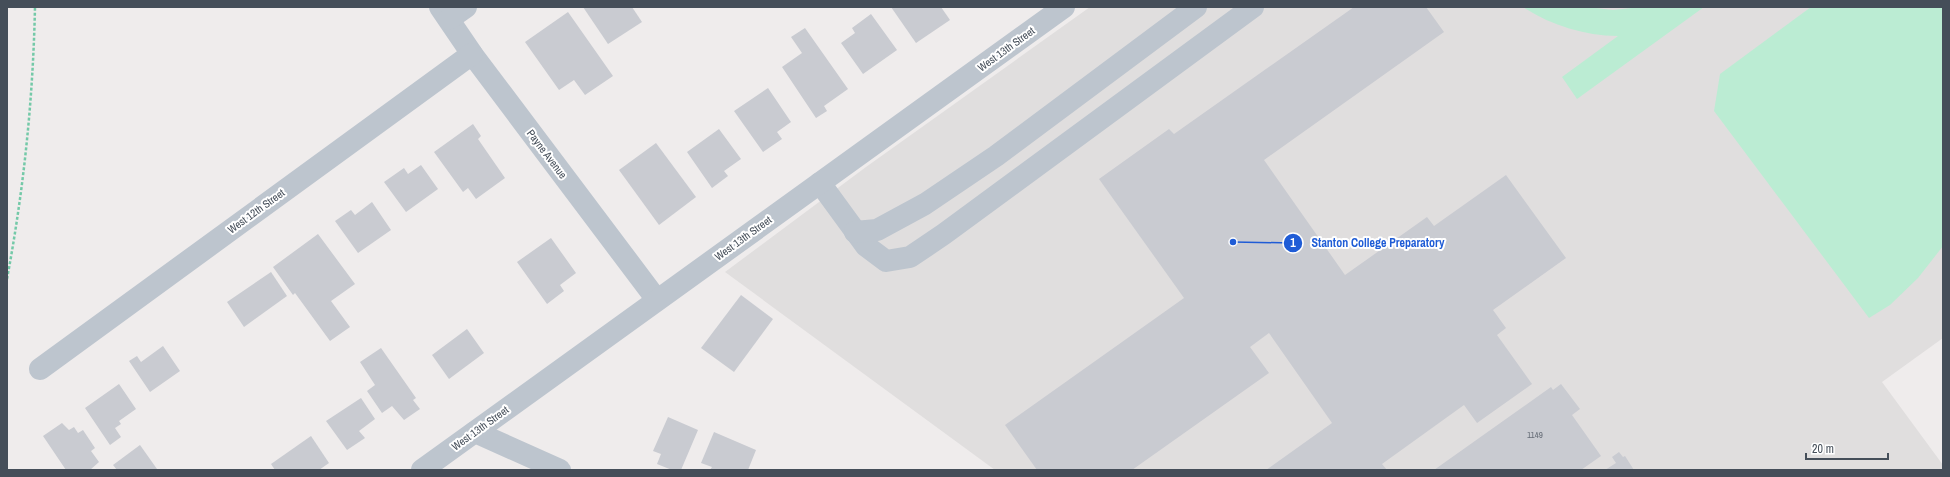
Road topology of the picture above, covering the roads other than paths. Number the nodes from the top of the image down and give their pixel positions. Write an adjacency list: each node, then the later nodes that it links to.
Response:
1 (466, 7): 5 (street)
2 (1064, 7): 7 (street, West 13th Street)
3 (1196, 7): 8 (street)
4 (1253, 7): 8 (street)
5 (444, 13): 6 (street, Payne Avenue)
6 (472, 54): 9 (street, Payne Avenue); 10 (street, West 12th Street)
7 (820, 183): 8 (street); 9 (street, West 13th Street)
8 (855, 232)
9 (656, 300): 11 (street, West 13th Street)
10 (40, 369)
11 (475, 432): 12 (street, West 13th Street); 13 (street)
12 (422, 470)
13 (560, 470)

